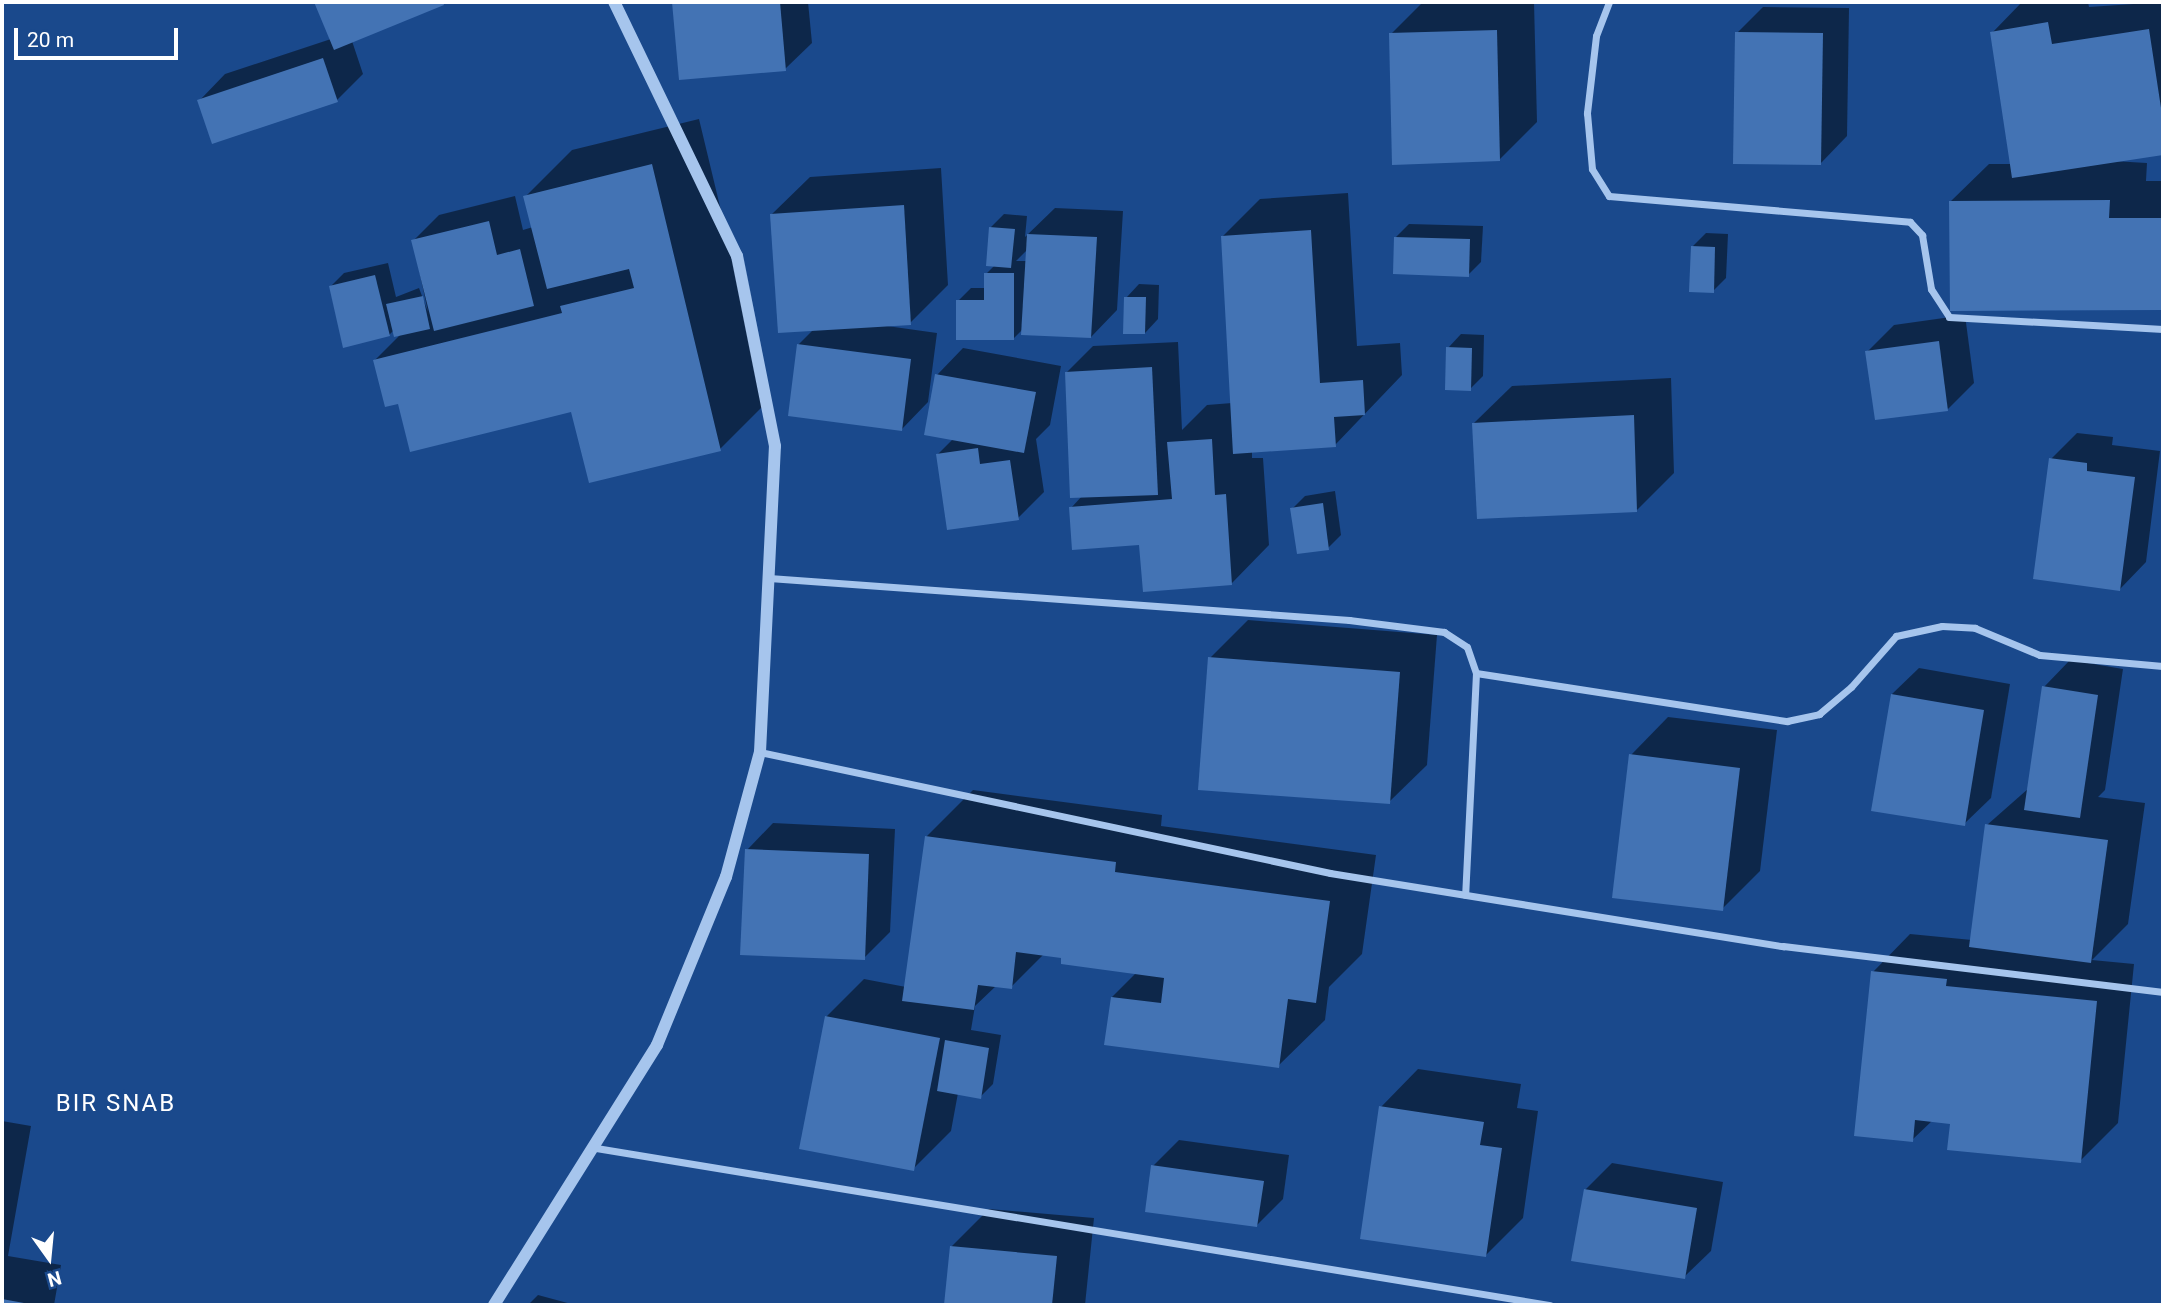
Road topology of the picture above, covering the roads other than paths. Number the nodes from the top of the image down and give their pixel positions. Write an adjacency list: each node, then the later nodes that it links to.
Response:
1 (614, 2): 4 (street)
2 (1609, 2): 3 (street)
3 (2163, 329)
4 (769, 578): 6 (street); 7 (street)
5 (2163, 666): 6 (street)
6 (1476, 673): 8 (street)
7 (760, 752): 8 (street); 10 (street)
8 (1465, 895): 9 (street)
9 (2163, 992)
10 (596, 1148): 11 (street); 12 (street)
11 (494, 1305)
12 (1550, 1305)

